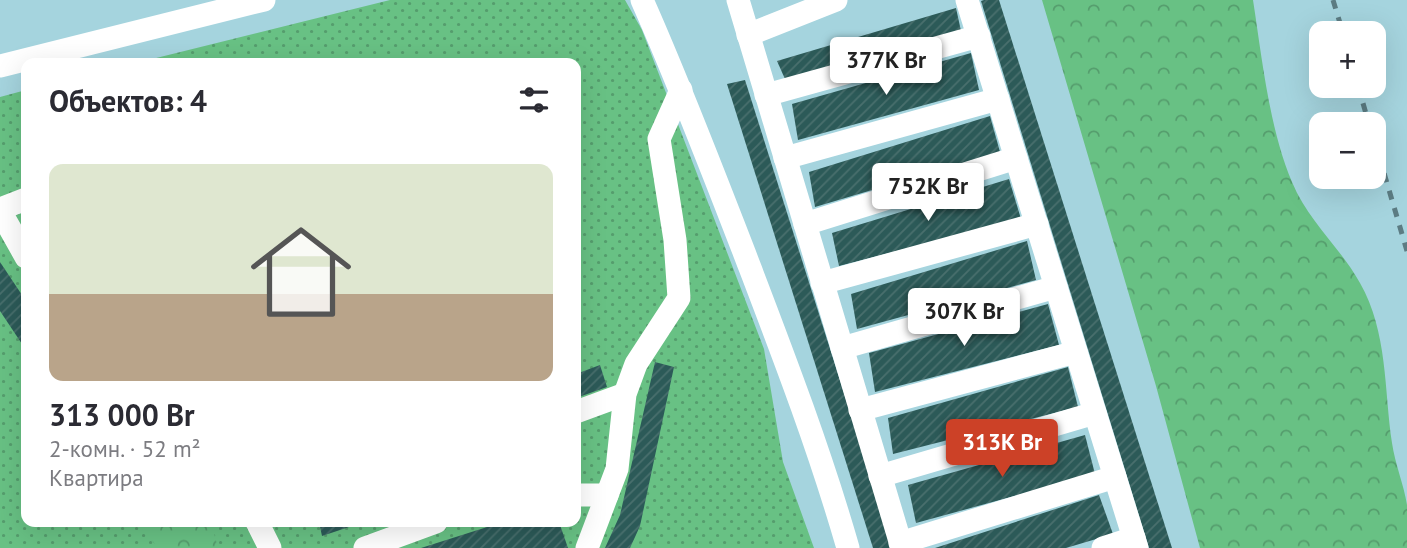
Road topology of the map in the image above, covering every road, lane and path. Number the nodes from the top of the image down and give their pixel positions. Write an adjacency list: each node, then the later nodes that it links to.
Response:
1 (264, 0): 8 (street)
2 (642, 0): 12 (street)
3 (738, 0): 6 (street)
4 (836, 0): 6 (street)
5 (967, 0): 7 (street)
6 (748, 36): 13 (street)
7 (979, 36): 13 (street); 14 (street)
8 (78, 55): 9 (street)
9 (55, 58)
10 (21, 62): 11 (street)
11 (0, 65)
12 (681, 90): 26 (street); 41 (street)
13 (766, 94): 15 (street)
14 (998, 99): 15 (street); 16 (street)
15 (785, 158): 19 (street)
16 (1016, 158): 19 (street); 20 (street)
17 (21, 201): 18 (street)
18 (0, 210): 21 (street)
19 (805, 224): 22 (street)
20 (1037, 224): 22 (street); 23 (street)
21 (21, 248)
22 (822, 283): 24 (street)
23 (1056, 287): 24 (street); 25 (street)
24 (842, 348): 28 (street)
25 (1076, 352): 28 (street); 29 (street)
26 (625, 394): 27 (street); 33 (street)
27 (581, 410)
28 (860, 410): 30 (street)
29 (1095, 413): 30 (street); 31 (street)
30 (880, 476): 37 (street)
31 (1115, 477): 36 (street); 37 (street)
32 (581, 495): 33 (street)
33 (607, 495): 40 (street)
34 (263, 527): 38 (street)
35 (422, 527): 39 (street)
36 (1135, 543): 42 (street)
37 (901, 546)
38 (270, 548)
39 (365, 548)
40 (587, 548)
41 (848, 548)
42 (1103, 548)

